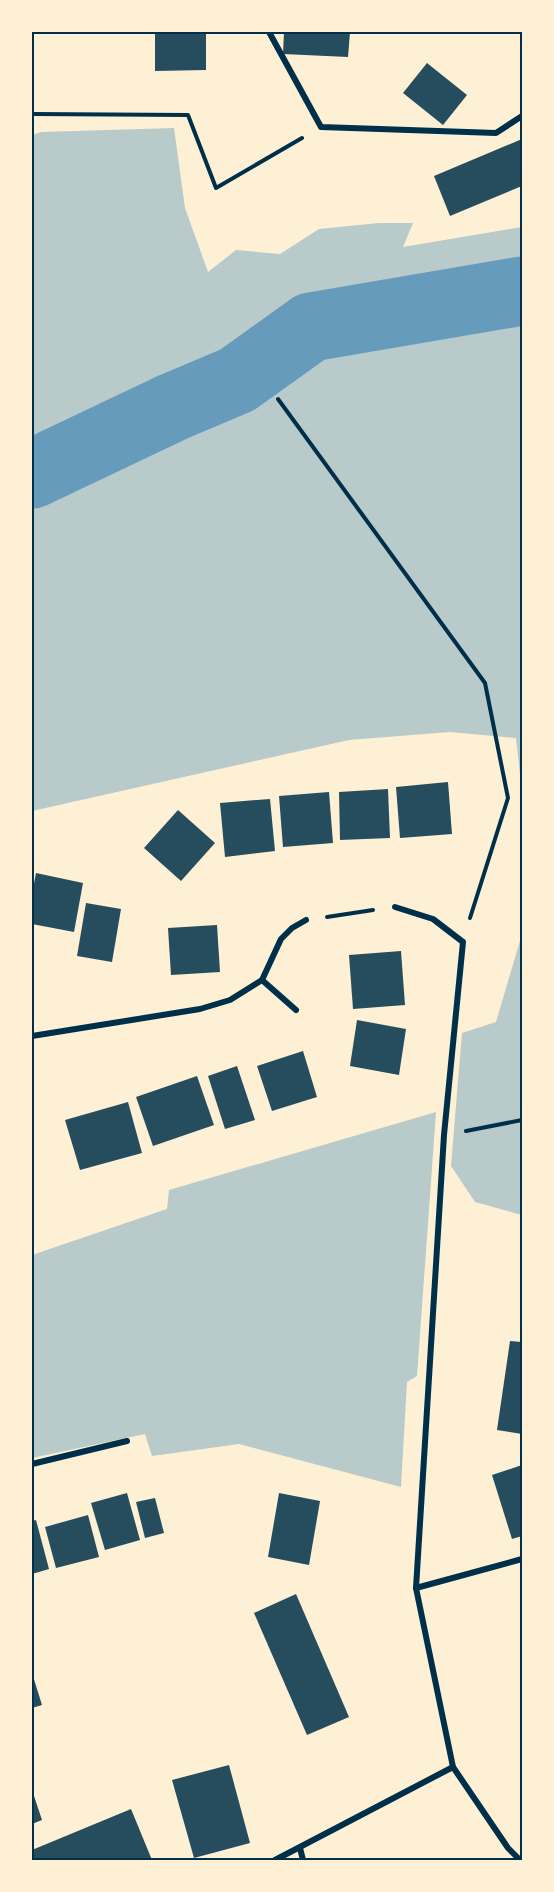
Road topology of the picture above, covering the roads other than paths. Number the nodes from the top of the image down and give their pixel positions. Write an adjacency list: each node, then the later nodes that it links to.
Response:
1 (270, 32): 2 (street)
2 (522, 116)
3 (395, 907): 11 (street)
4 (306, 920): 5 (street)
5 (262, 980): 6 (street); 7 (street)
6 (296, 1010)
7 (32, 1036)
8 (127, 1441): 9 (street)
9 (32, 1464)
10 (522, 1559): 11 (street)
11 (416, 1588): 12 (street)
12 (453, 1767): 13 (street); 16 (street)
13 (300, 1848): 14 (street); 15 (street)
14 (275, 1860)
15 (303, 1860)
16 (520, 1860)

